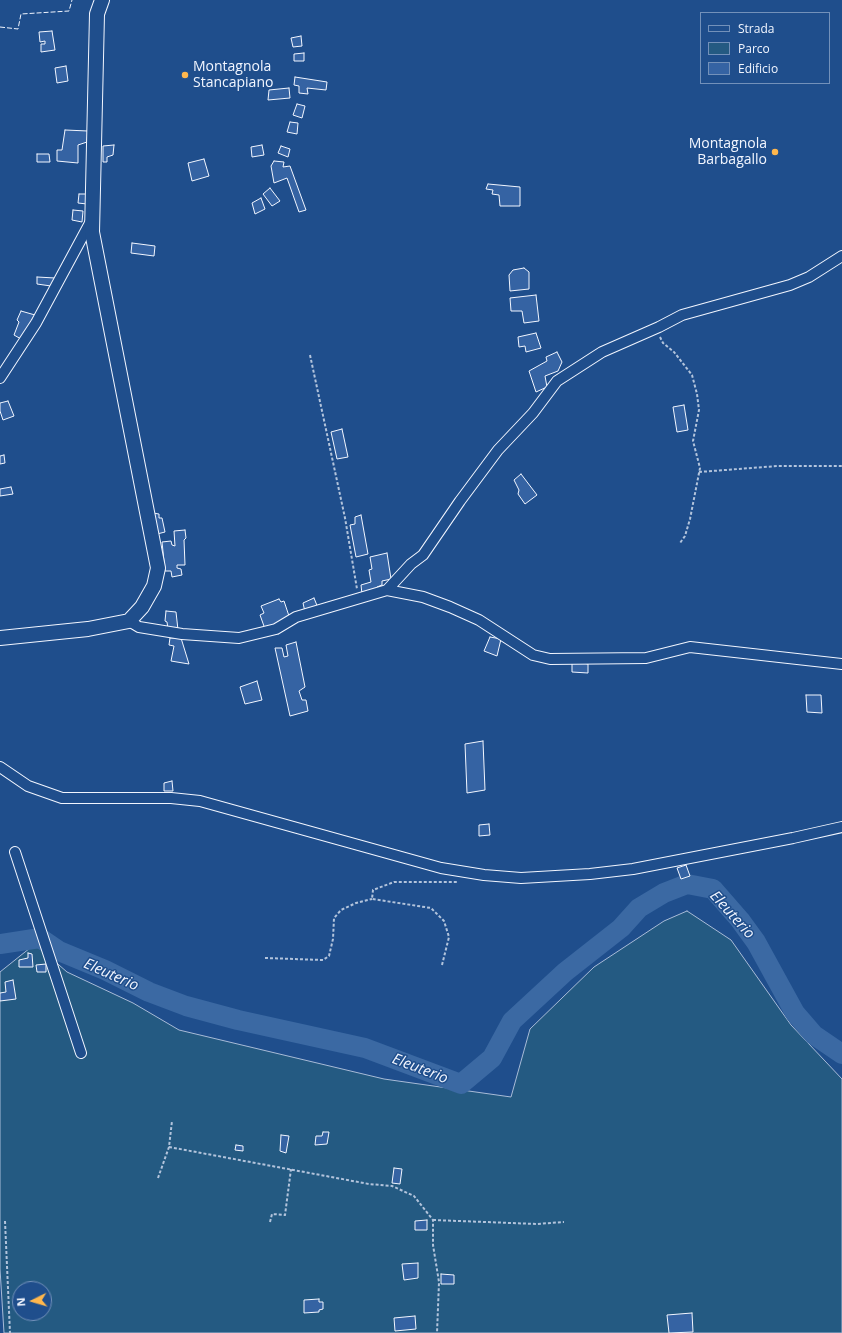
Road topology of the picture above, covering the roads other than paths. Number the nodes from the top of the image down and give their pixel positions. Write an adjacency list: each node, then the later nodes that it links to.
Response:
1 (102, 0): 2 (street)
2 (93, 215): 4 (street); 6 (street)
3 (842, 256): 5 (street)
4 (0, 378)
5 (387, 590): 6 (street); 8 (street)
6 (129, 621): 7 (street)
7 (0, 638)
8 (842, 664)
9 (0, 767): 10 (street)
10 (842, 827)
11 (15, 852): 12 (street)
12 (81, 1053)

